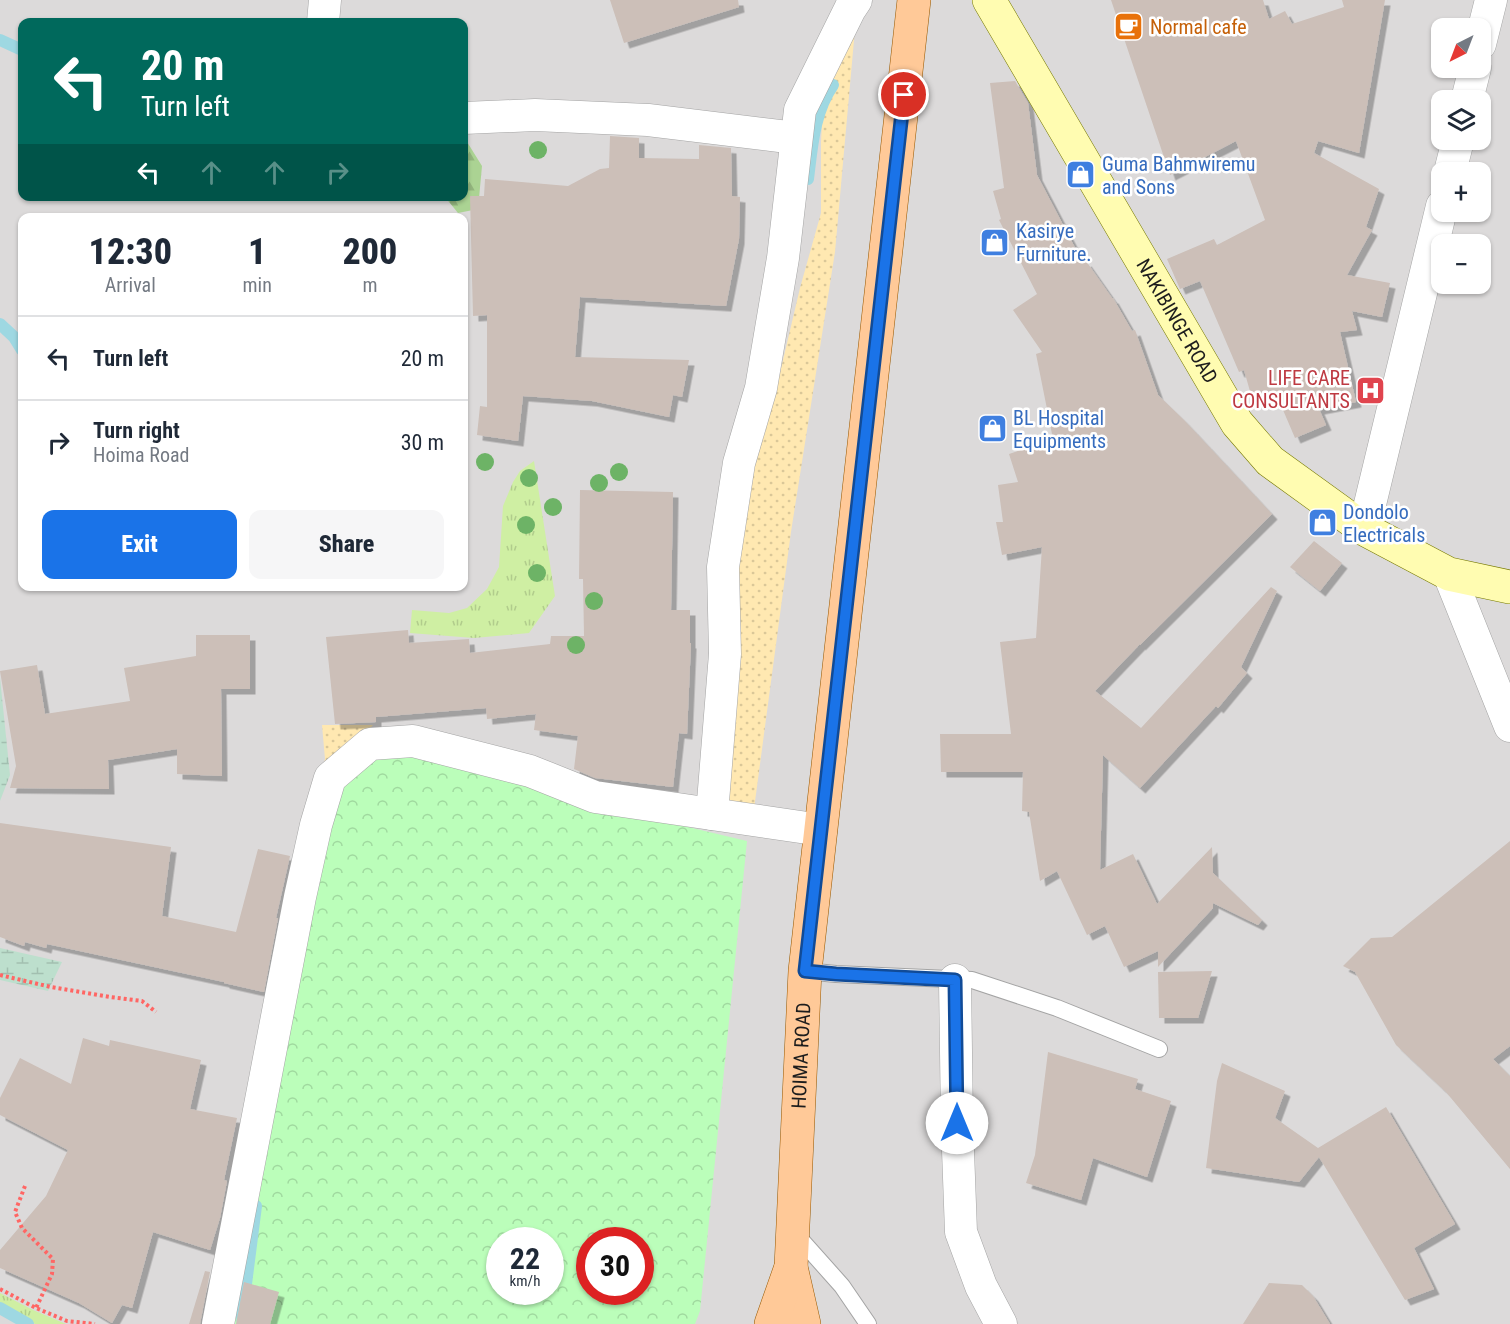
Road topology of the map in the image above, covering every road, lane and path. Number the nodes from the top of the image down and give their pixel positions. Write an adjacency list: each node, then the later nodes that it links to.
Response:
1 (325, 0): 6 (street)
2 (856, 0): 9 (street)
3 (914, 0): 16 (main road, HOIMA ROAD)
4 (989, 0): 11 (street, NAKIBINGE ROAD)
5 (1491, 0): 7 (street)
6 (323, 18)
7 (1486, 18)
8 (468, 118): 9 (street)
9 (796, 138): 15 (street)
10 (1438, 222): 11 (street)
11 (1364, 529): 12 (street, NAKIBINGE ROAD)
12 (1449, 574): 13 (street, NAKIBINGE ROAD); 14 (street)
13 (1510, 587)
14 (1510, 726)
15 (712, 814): 16 (street); 28 (street)
16 (821, 830): 17 (main road, HOIMA ROAD)
17 (805, 971): 19 (lane); 23 (main road, HOIMA ROAD)
18 (0, 975): 20 (path)
19 (955, 980): 21 (lane); 32 (street)
20 (156, 1012)
21 (1159, 1049)
22 (25, 1186): 26 (path)
23 (793, 1230): 24 (main road, HOIMA ROAD); 31 (lane)
24 (791, 1267): 29 (main road, HOIMA ROAD); 30 (main road)
25 (0, 1289): 26 (path)
26 (36, 1308): 27 (path)
27 (95, 1324)
28 (218, 1324)
29 (771, 1324)
30 (804, 1324)
31 (867, 1324)
32 (1001, 1324)

